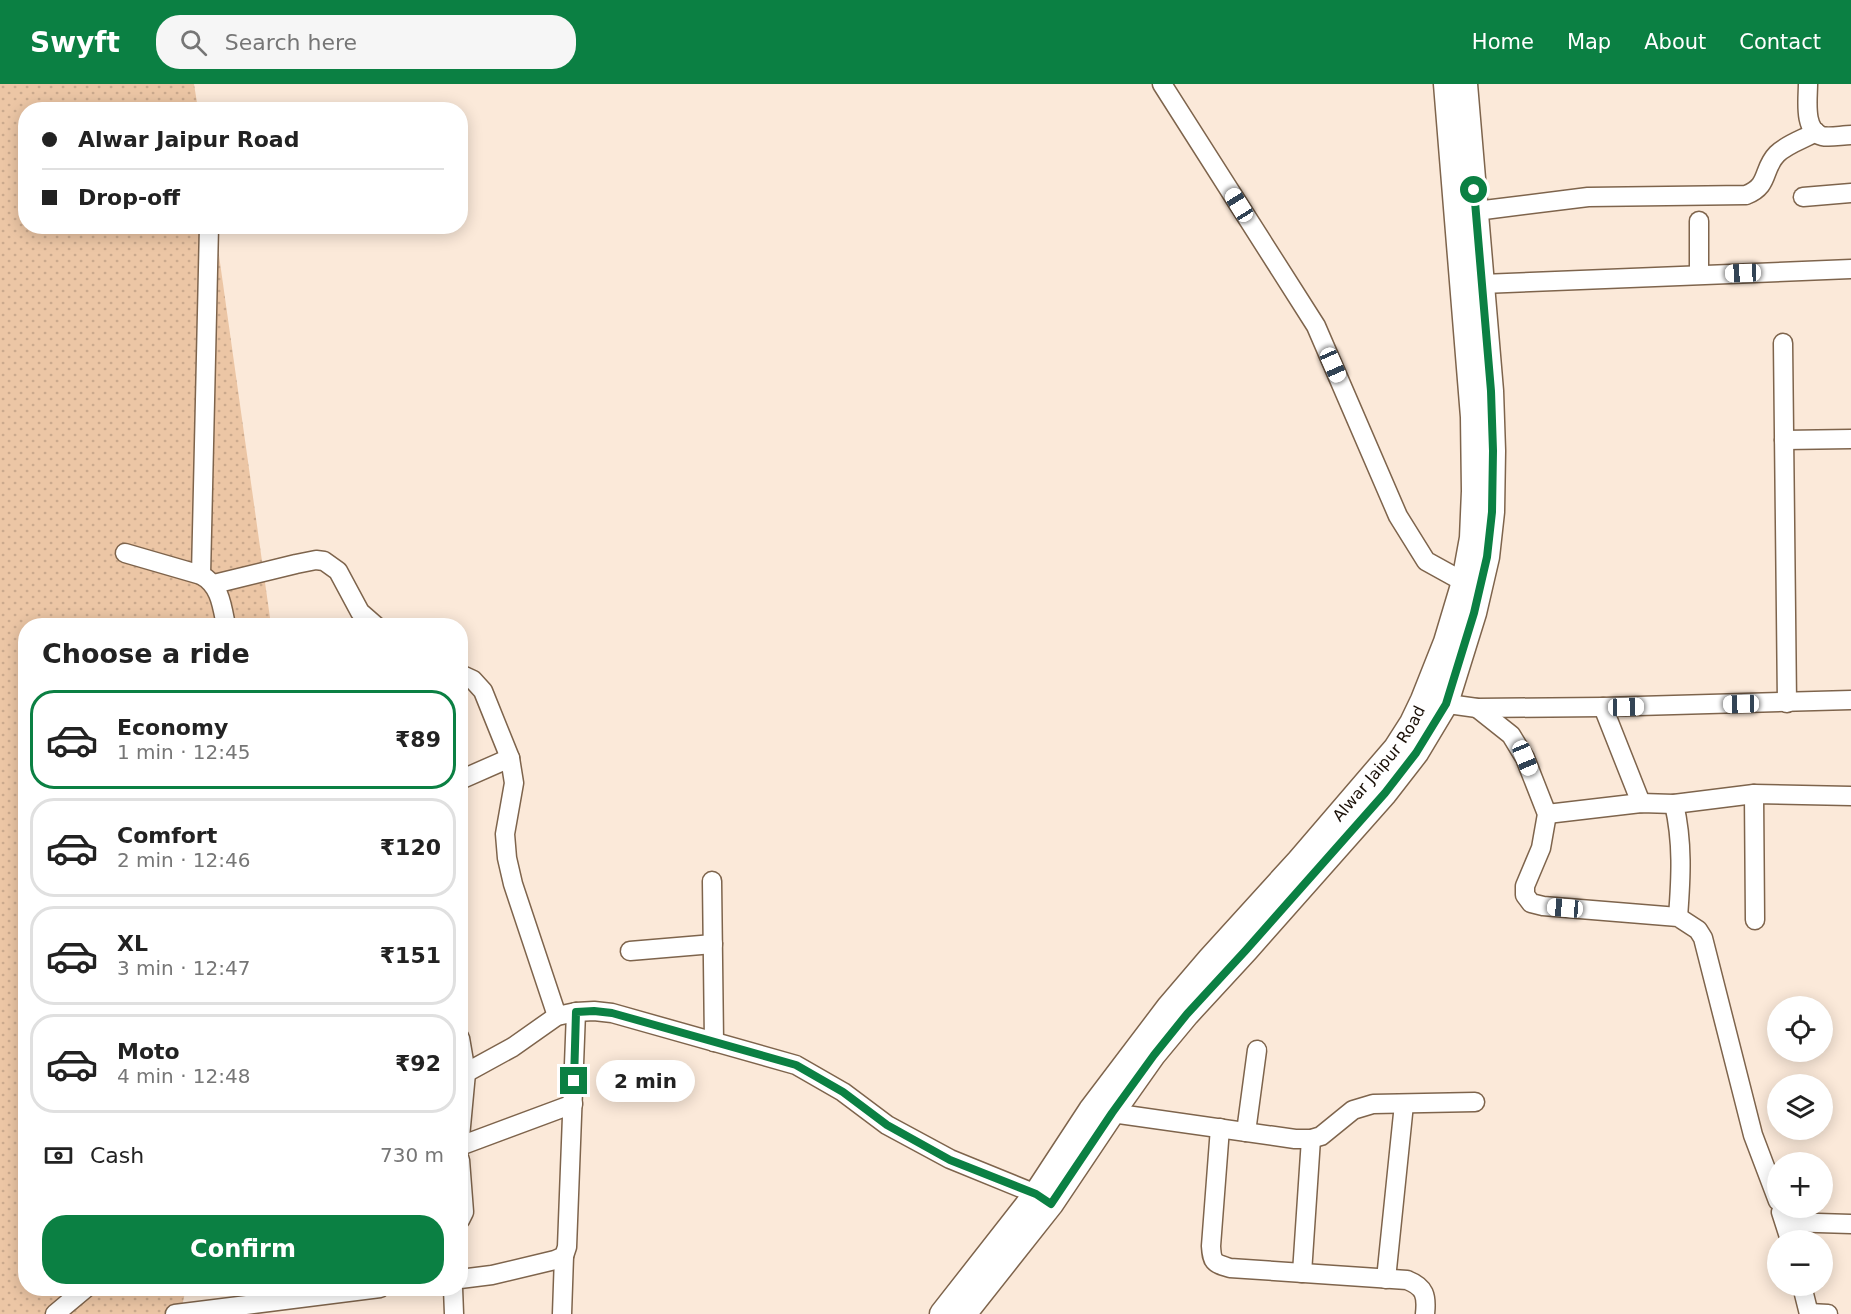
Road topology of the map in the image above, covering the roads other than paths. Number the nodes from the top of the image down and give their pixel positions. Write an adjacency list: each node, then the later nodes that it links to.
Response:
1 (1162, 84): 21 (street)
2 (1446, 84): 12 (main road, Alwar Jaipur Road)
3 (1465, 84): 9 (main road, Alwar Jaipur Road)
4 (1808, 84): 5 (street)
5 (1816, 132): 6 (street); 9 (street)
6 (1851, 135)
7 (1851, 193): 8 (street)
8 (1803, 197)
9 (1476, 211): 12 (main road, Alwar Jaipur Road)
10 (1699, 221): 14 (street)
11 (209, 234): 20 (street)
12 (1469, 239): 15 (main road, Alwar Jaipur Road); 21 (main road, Alwar Jaipur Road)
13 (1851, 269): 14 (street)
14 (1699, 274): 15 (street)
15 (1482, 284): 26 (main road, Alwar Jaipur Road)
16 (1783, 343): 18 (street)
17 (1851, 439): 18 (street)
18 (1784, 440): 27 (street)
19 (125, 553): 20 (street)
20 (208, 580): 22 (street); 23 (street)
21 (1464, 582): 26 (main road, Alwar Jaipur Road)
22 (224, 618)
23 (367, 618)
24 (468, 678): 30 (street)
25 (1851, 700): 27 (street)
26 (1435, 702): 28 (street); 50 (main road, Alwar Jaipur Road); 56 (main road, Alwar Jaipur Road)
27 (1787, 703): 29 (street)
28 (1477, 708): 29 (street); 36 (street)
29 (1604, 708): 34 (street)
30 (510, 758): 31 (street); 43 (street)
31 (468, 776)
32 (1754, 794): 33 (street); 35 (street); 39 (street)
33 (1851, 796)
34 (1641, 803): 35 (street); 36 (street)
35 (1674, 804): 38 (street)
36 (1547, 814): 38 (street)
37 (712, 881): 40 (street)
38 (1678, 917): 55 (street)
39 (1755, 920)
40 (713, 944): 41 (street); 44 (street)
41 (630, 951)
42 (576, 1012): 43 (street); 44 (street); 48 (street)
43 (557, 1016): 46 (street)
44 (714, 1042): 56 (street)
45 (1257, 1050): 52 (street)
46 (468, 1072)
47 (1475, 1102): 49 (street)
48 (573, 1104): 54 (street); 59 (street)
49 (1404, 1104): 53 (street); 62 (street)
50 (1112, 1113): 51 (street); 56 (main road, Alwar Jaipur Road)
51 (1220, 1128): 52 (street); 60 (street)
52 (1246, 1132): 53 (street)
53 (1311, 1139): 60 (street)
54 (468, 1143)
55 (1767, 1172)
56 (1043, 1199): 71 (main road, Alwar Jaipur Road); 72 (main road, Alwar Jaipur Road)
57 (1805, 1218): 58 (street)
58 (1851, 1224)
59 (564, 1256): 61 (street); 70 (street)
60 (1302, 1273): 62 (street)
61 (468, 1277)
62 (1386, 1279): 73 (street)
63 (76, 1296): 67 (street)
64 (317, 1296): 68 (street)
65 (453, 1296): 69 (street)
66 (1804, 1296): 74 (street)
67 (55, 1314)
68 (176, 1314)
69 (454, 1314)
70 (562, 1314)
71 (942, 1314)
72 (964, 1314)
73 (1425, 1314)
74 (1809, 1314): 75 (street)
75 (1828, 1314)

